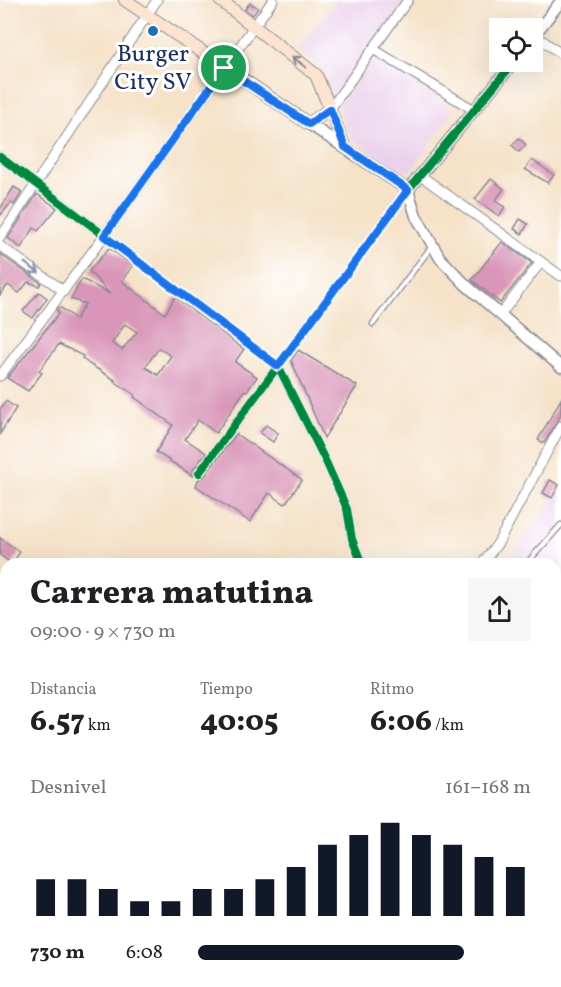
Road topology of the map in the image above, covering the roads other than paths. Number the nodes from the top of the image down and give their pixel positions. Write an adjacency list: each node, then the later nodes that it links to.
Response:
1 (125, 0): 7 (main road)
2 (157, 0): 7 (street)
3 (220, 0): 9 (main road)
4 (273, 0): 9 (street)
5 (408, 0): 11 (street)
6 (561, 1): 8 (street)
7 (147, 15): 13 (main road); 21 (street)
8 (543, 24)
9 (254, 27): 13 (street); 15 (main road, one-way to 9)
10 (543, 42): 12 (street)
11 (373, 49): 15 (street); 16 (street)
12 (561, 54)
13 (224, 68): 17 (main road); 23 (street)
14 (506, 72): 16 (street)
15 (330, 109): 17 (main road); 18 (street)
16 (474, 110): 20 (street)
17 (309, 124): 18 (street)
18 (345, 147): 22 (street)
19 (0, 157): 21 (street)
20 (421, 176): 22 (street); 27 (street)
21 (36, 184): 23 (street); 24 (street)
22 (408, 190): 26 (street); 32 (street)
23 (104, 236): 29 (street); 32 (street)
24 (0, 238)
25 (0, 246): 29 (street, one-way to 29)
26 (432, 246): 30 (street); 31 (lane)
27 (541, 262): 28 (street); 30 (street)
28 (561, 276)
29 (64, 291): 34 (street)
30 (500, 315): 33 (street)
31 (373, 324)
32 (278, 366): 36 (street); 38 (street)
33 (561, 367)
34 (0, 376)
35 (561, 426): 39 (street)
36 (199, 473)
37 (561, 525): 40 (lane)
38 (360, 558)
39 (487, 558)
40 (531, 558)

